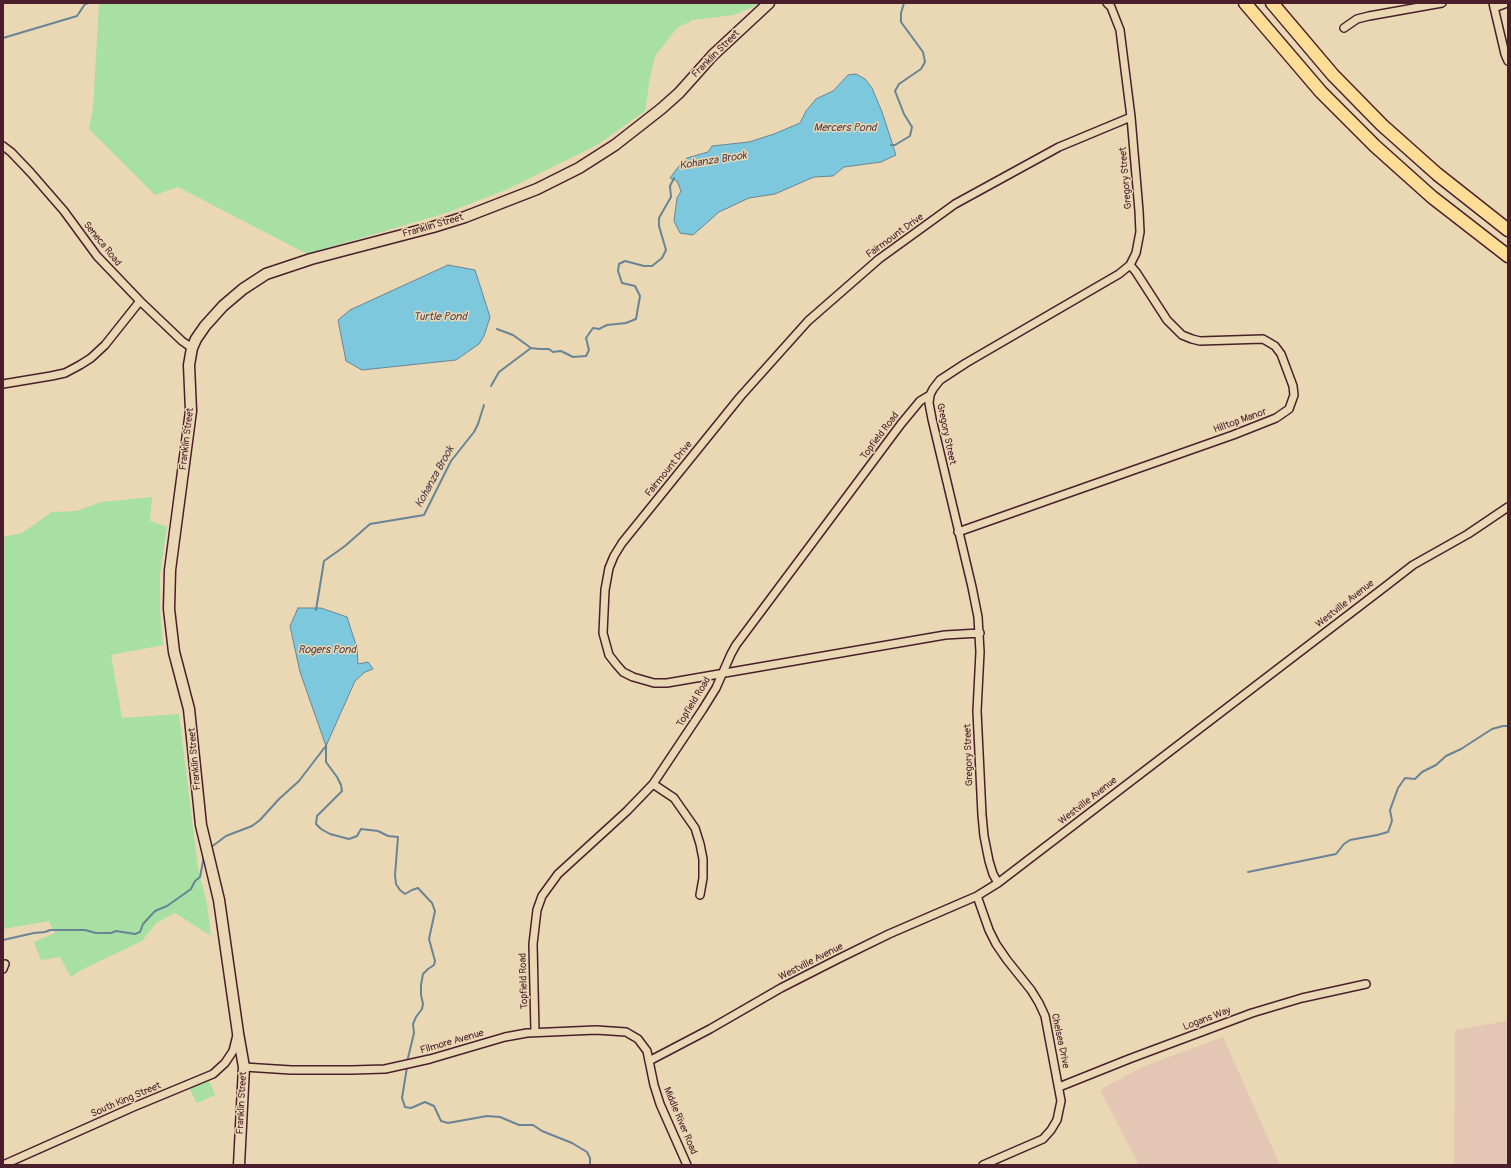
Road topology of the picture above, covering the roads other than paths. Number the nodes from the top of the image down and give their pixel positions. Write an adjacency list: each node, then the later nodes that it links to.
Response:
1 (769, 3): 16 (main road, Franklin Street)
2 (1107, 3): 10 (street, Gregory Street)
3 (1245, 3): 13 (highway)
4 (1272, 3): 12 (highway)
5 (1442, 3): 8 (street)
6 (1507, 3): 7 (street)
7 (1494, 5): 9 (street)
8 (1344, 28)
9 (1508, 61)
10 (1131, 117): 14 (street, Gregory Street); 22 (street, Fairmount Drive)
11 (3, 146): 15 (street, Seneca Road)
12 (1508, 230)
13 (1508, 256)
14 (1130, 265): 18 (street, Gregory Street); 20 (street, Hilltop Manor)
15 (140, 301): 16 (street, Seneca Road); 17 (street)
16 (192, 348): 29 (main road, Franklin Street)
17 (3, 384)
18 (930, 395): 20 (street, Gregory Street); 22 (street, Topfield Road)
19 (1508, 507): 24 (street, Westville Avenue)
20 (958, 532): 21 (street, Gregory Street)
21 (980, 633): 22 (street, Fairmount Drive); 24 (street, Gregory Street)
22 (722, 672): 23 (street, Topfield Road)
23 (653, 784): 25 (street); 28 (street, Topfield Road)
24 (998, 883): 26 (street, Westville Avenue)
25 (700, 895)
26 (977, 896): 30 (street, Westville Avenue); 32 (street, Chelsea Drive)
27 (1366, 984): 32 (street, Logans Way)
28 (535, 1032): 30 (street, Filmore Avenue); 31 (street, Filmore Avenue)
29 (238, 1033): 31 (main road, Franklin Street); 33 (street, South King Street)
30 (649, 1061): 35 (street, Middle River Road)
31 (244, 1067): 34 (main road, Franklin Street)
32 (1059, 1088): 36 (street, Chelsea Drive)
33 (3, 1165)
34 (239, 1165)
35 (688, 1165)
36 (983, 1165)

